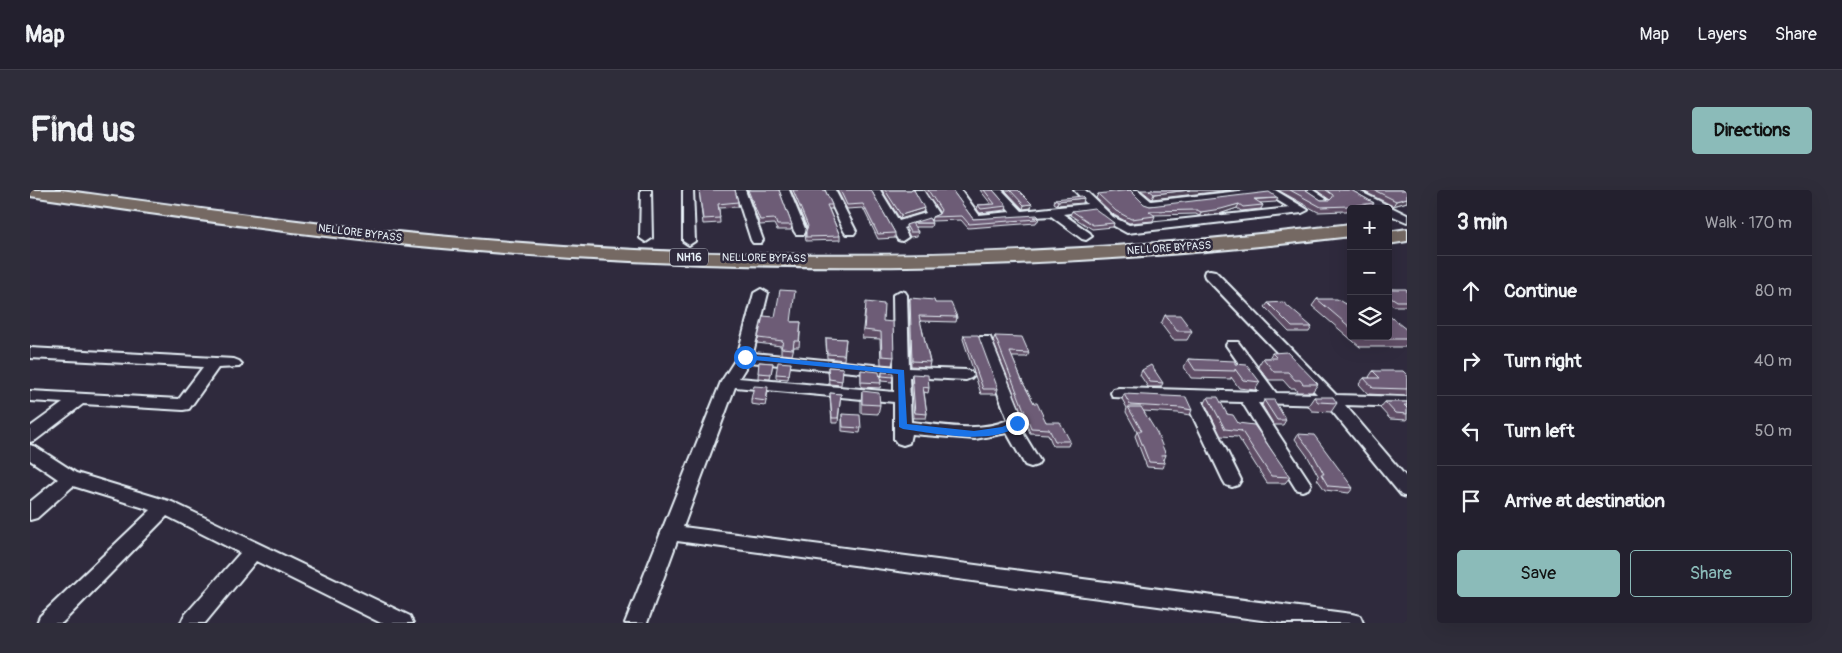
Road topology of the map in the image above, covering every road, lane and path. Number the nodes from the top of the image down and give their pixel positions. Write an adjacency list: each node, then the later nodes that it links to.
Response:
1 (646, 190): 33 (street)
2 (688, 190): 35 (street)
3 (740, 190): 34 (street)
4 (784, 190): 27 (street)
5 (830, 190): 28 (street)
6 (875, 190): 25 (street)
7 (918, 190): 25 (street)
8 (955, 190): 22 (street)
9 (996, 190): 22 (street)
10 (1079, 190): 19 (street)
11 (1132, 190): 12 (street)
12 (1267, 190): 19 (street)
13 (1305, 190): 16 (street)
14 (1349, 190): 18 (street)
15 (30, 191): 26 (highway, NELLORE BYPASS / NH16)
16 (1323, 200)
17 (30, 201): 36 (highway, NELLORE BYPASS / NH16)
18 (1378, 205)
19 (1096, 206): 20 (street)
20 (1053, 212): 22 (street); 30 (street)
21 (1392, 213): 23 (street)
22 (1019, 215)
23 (1407, 221): 24 (highway)
24 (1392, 224)
25 (896, 226): 31 (street)
26 (1347, 230)
27 (800, 231)
28 (850, 231)
29 (1407, 235): 32 (highway)
30 (1086, 236)
31 (902, 237)
32 (1392, 237)
33 (646, 238)
34 (757, 240)
35 (689, 241)
36 (1347, 242)
37 (1210, 274): 55 (street)
38 (761, 293): 43 (street)
39 (900, 295): 46 (street)
40 (985, 340): 58 (street)
41 (1233, 345): 53 (street)
42 (31, 354): 44 (street)
43 (745, 357): 46 (street); 48 (street)
44 (214, 363): 45 (street); 56 (street)
45 (234, 364)
46 (902, 372): 47 (street); 54 (street)
47 (966, 375)
48 (729, 382): 54 (street); 68 (street)
49 (1119, 393): 50 (street)
50 (1191, 395): 52 (street); 63 (street)
51 (30, 396): 56 (street)
52 (1246, 396): 53 (street); 64 (street)
53 (1271, 397): 55 (street)
54 (902, 398): 58 (street)
55 (1330, 398): 57 (street); 65 (street)
56 (79, 399): 59 (street)
57 (1405, 404)
58 (1011, 426): 61 (street)
59 (30, 436)
60 (30, 451): 62 (street)
61 (1031, 461)
62 (70, 478): 66 (street); 67 (street)
63 (1232, 480)
64 (1302, 484)
65 (1407, 490)
66 (165, 507): 69 (street); 70 (street)
67 (30, 513)
68 (672, 533): 73 (street); 74 (street)
69 (253, 551): 71 (street); 72 (street)
70 (48, 623)
71 (192, 623)
72 (402, 623)
73 (636, 623)
74 (1352, 623)

